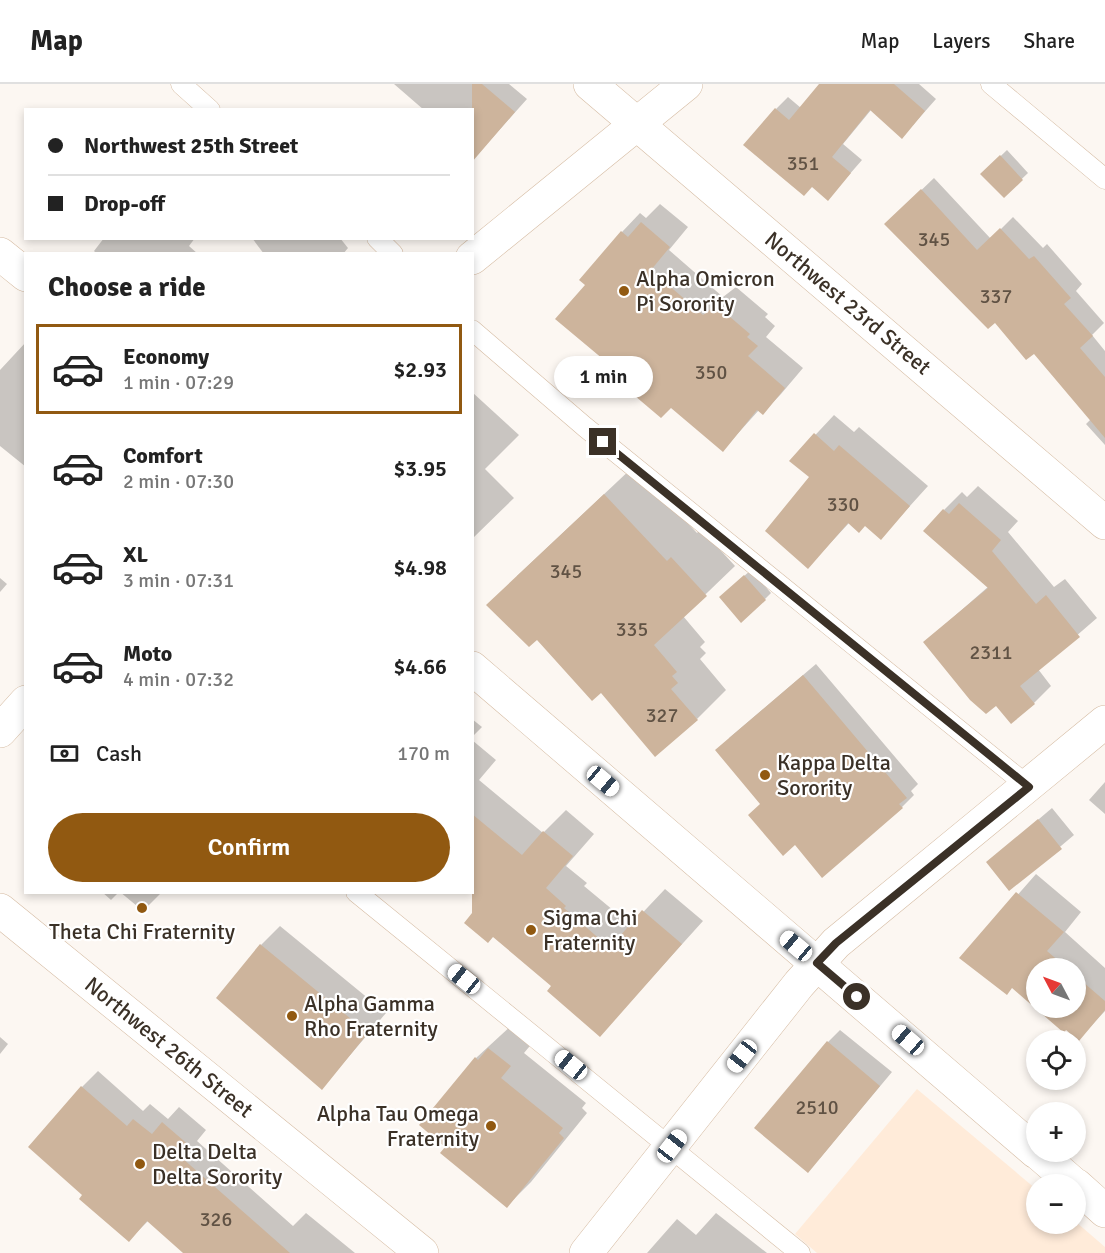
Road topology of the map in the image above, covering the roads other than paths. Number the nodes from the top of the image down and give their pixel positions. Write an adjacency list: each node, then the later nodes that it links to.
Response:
1 (181, 84): 5 (lane)
2 (590, 84): 6 (street, Northwest 23rd Street)
3 (686, 84): 6 (street)
4 (992, 84): 7 (lane)
5 (208, 108)
6 (637, 124): 11 (street); 14 (street, Northwest 23rd Street)
7 (1105, 179)
8 (379, 240): 9 (lane)
9 (391, 252)
10 (0, 254): 12 (street)
11 (474, 256)
12 (24, 273)
13 (474, 332): 19 (lane)
14 (1105, 523)
15 (474, 670): 22 (street)
16 (24, 704): 18 (street)
17 (1105, 722): 19 (street)
18 (0, 731)
19 (1029, 787): 22 (street)
20 (358, 894): 24 (lane)
21 (0, 910): 29 (street, Northwest 26th Street)
22 (817, 963): 23 (street); 24 (street)
23 (1026, 1143)
24 (672, 1146): 30 (street); 31 (lane)
25 (1049, 1162): 26 (street)
26 (1062, 1174)
27 (1086, 1195): 28 (street)
28 (1105, 1211)
29 (422, 1253)
30 (586, 1253)
31 (800, 1253)

